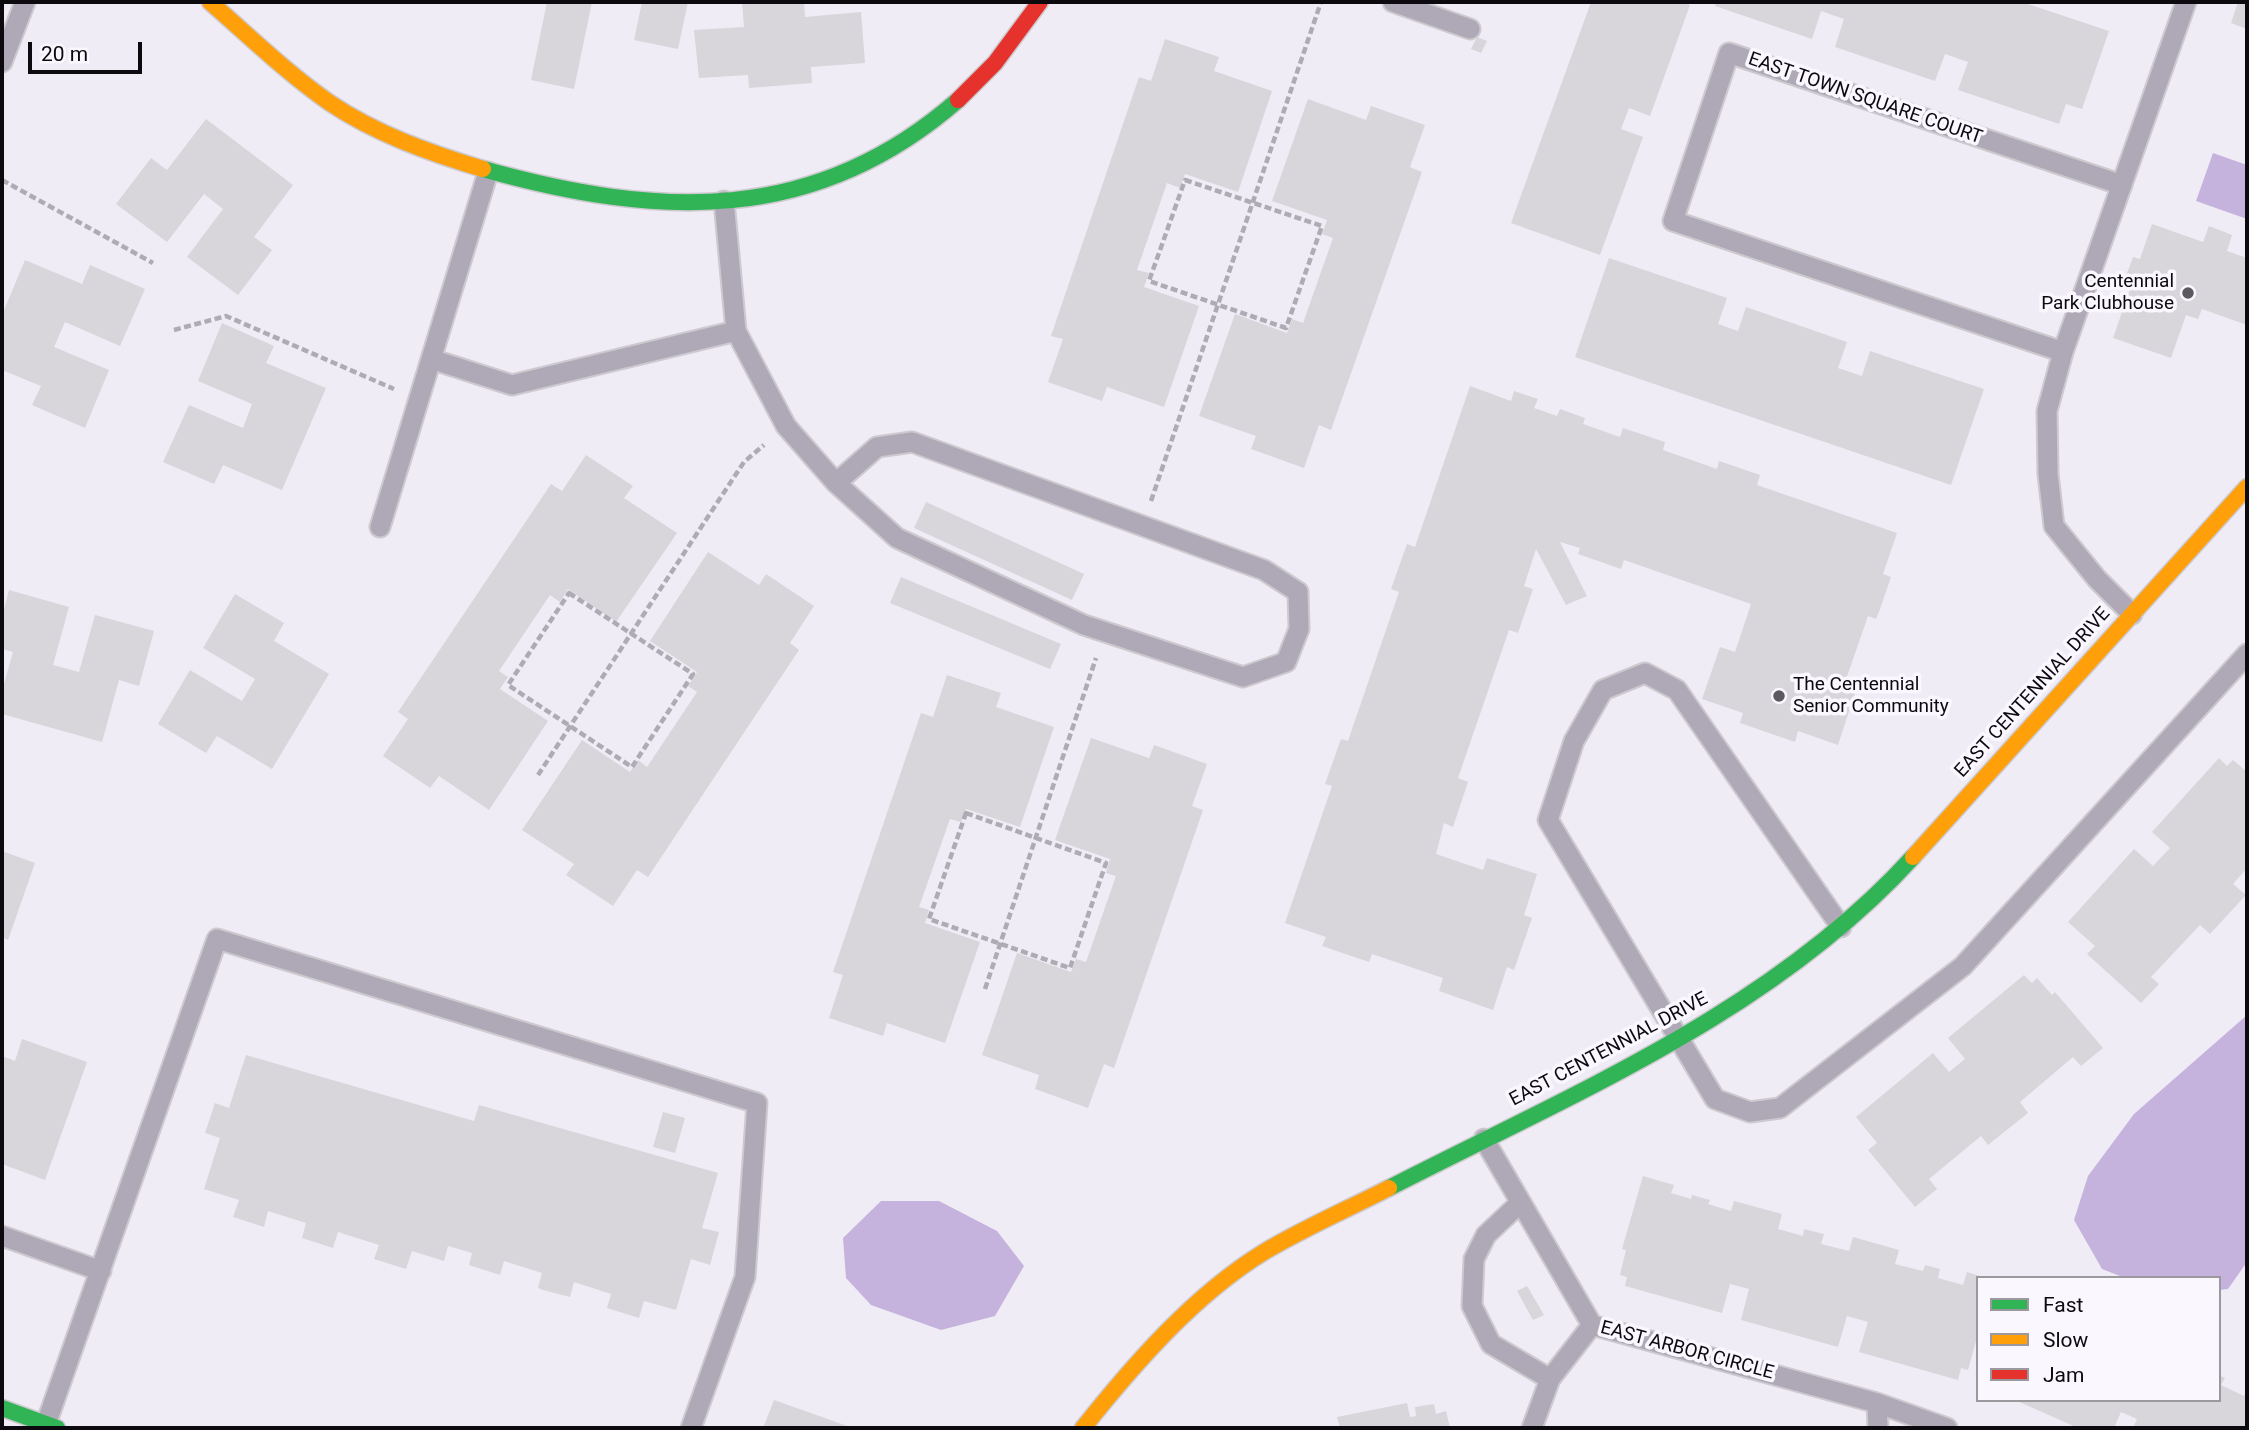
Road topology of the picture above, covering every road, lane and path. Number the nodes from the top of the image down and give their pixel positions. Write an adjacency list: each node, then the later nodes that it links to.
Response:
1 (25, 2): 8 (lane)
2 (210, 2): 9 (street)
3 (1040, 2): 12 (street)
4 (1321, 2): 13 (path)
5 (1393, 2): 7 (lane)
6 (2186, 2): 11 (lane)
7 (1470, 29)
8 (2, 62)
9 (488, 172): 12 (street); 19 (lane)
10 (2, 180): 14 (path)
11 (2122, 185): 18 (lane); 18 (lane, EAST TOWN SQUARE COURT)
12 (724, 201): 17 (lane)
13 (1253, 202): 15 (path); 15 (path); 15 (path)
14 (153, 263)
15 (1217, 304): 24 (path)
16 (174, 330): 20 (path)
17 (736, 331): 19 (lane); 22 (lane)
18 (2063, 352): 26 (lane)
19 (430, 359): 20 (lane)
20 (419, 400): 25 (lane)
21 (744, 462): 28 (path)
22 (836, 483): 24 (lane); 27 (lane)
23 (2247, 487): 26 (street, EAST CENTENNIAL DRIVE)
24 (1143, 525): 27 (lane)
25 (380, 527)
26 (2132, 614): 33 (street, EAST CENTENNIAL DRIVE)
27 (1105, 632): 32 (path)
28 (631, 634): 30 (path); 30 (path); 30 (path)
29 (2247, 654): 36 (lane)
30 (570, 726): 31 (path)
31 (538, 775)
32 (1036, 838): 34 (path); 34 (path); 34 (path)
33 (1841, 927): 36 (street, EAST CENTENNIAL DRIVE); 36 (lane)
34 (1000, 944): 35 (path)
35 (985, 989)
36 (1681, 1038): 37 (street, EAST CENTENNIAL DRIVE)
37 (1484, 1139): 38 (lane, EAST ARBOR CIRCLE); 47 (street, EAST CENTENNIAL DRIVE)
38 (1520, 1203): 41 (lane, EAST ARBOR CIRCLE); 42 (lane)
39 (2, 1236): 40 (lane)
40 (100, 1271): 45 (lane); 46 (lane)
41 (1592, 1325): 42 (lane); 43 (lane, EAST ARBOR CIRCLE)
42 (1550, 1379): 48 (lane)
43 (1877, 1403): 49 (lane); 50 (lane, EAST ARBOR CIRCLE)
44 (2, 1408): 45 (street)
45 (52, 1426)
46 (691, 1428)
47 (1083, 1428)
48 (1532, 1428)
49 (1878, 1428)
50 (1947, 1428)

